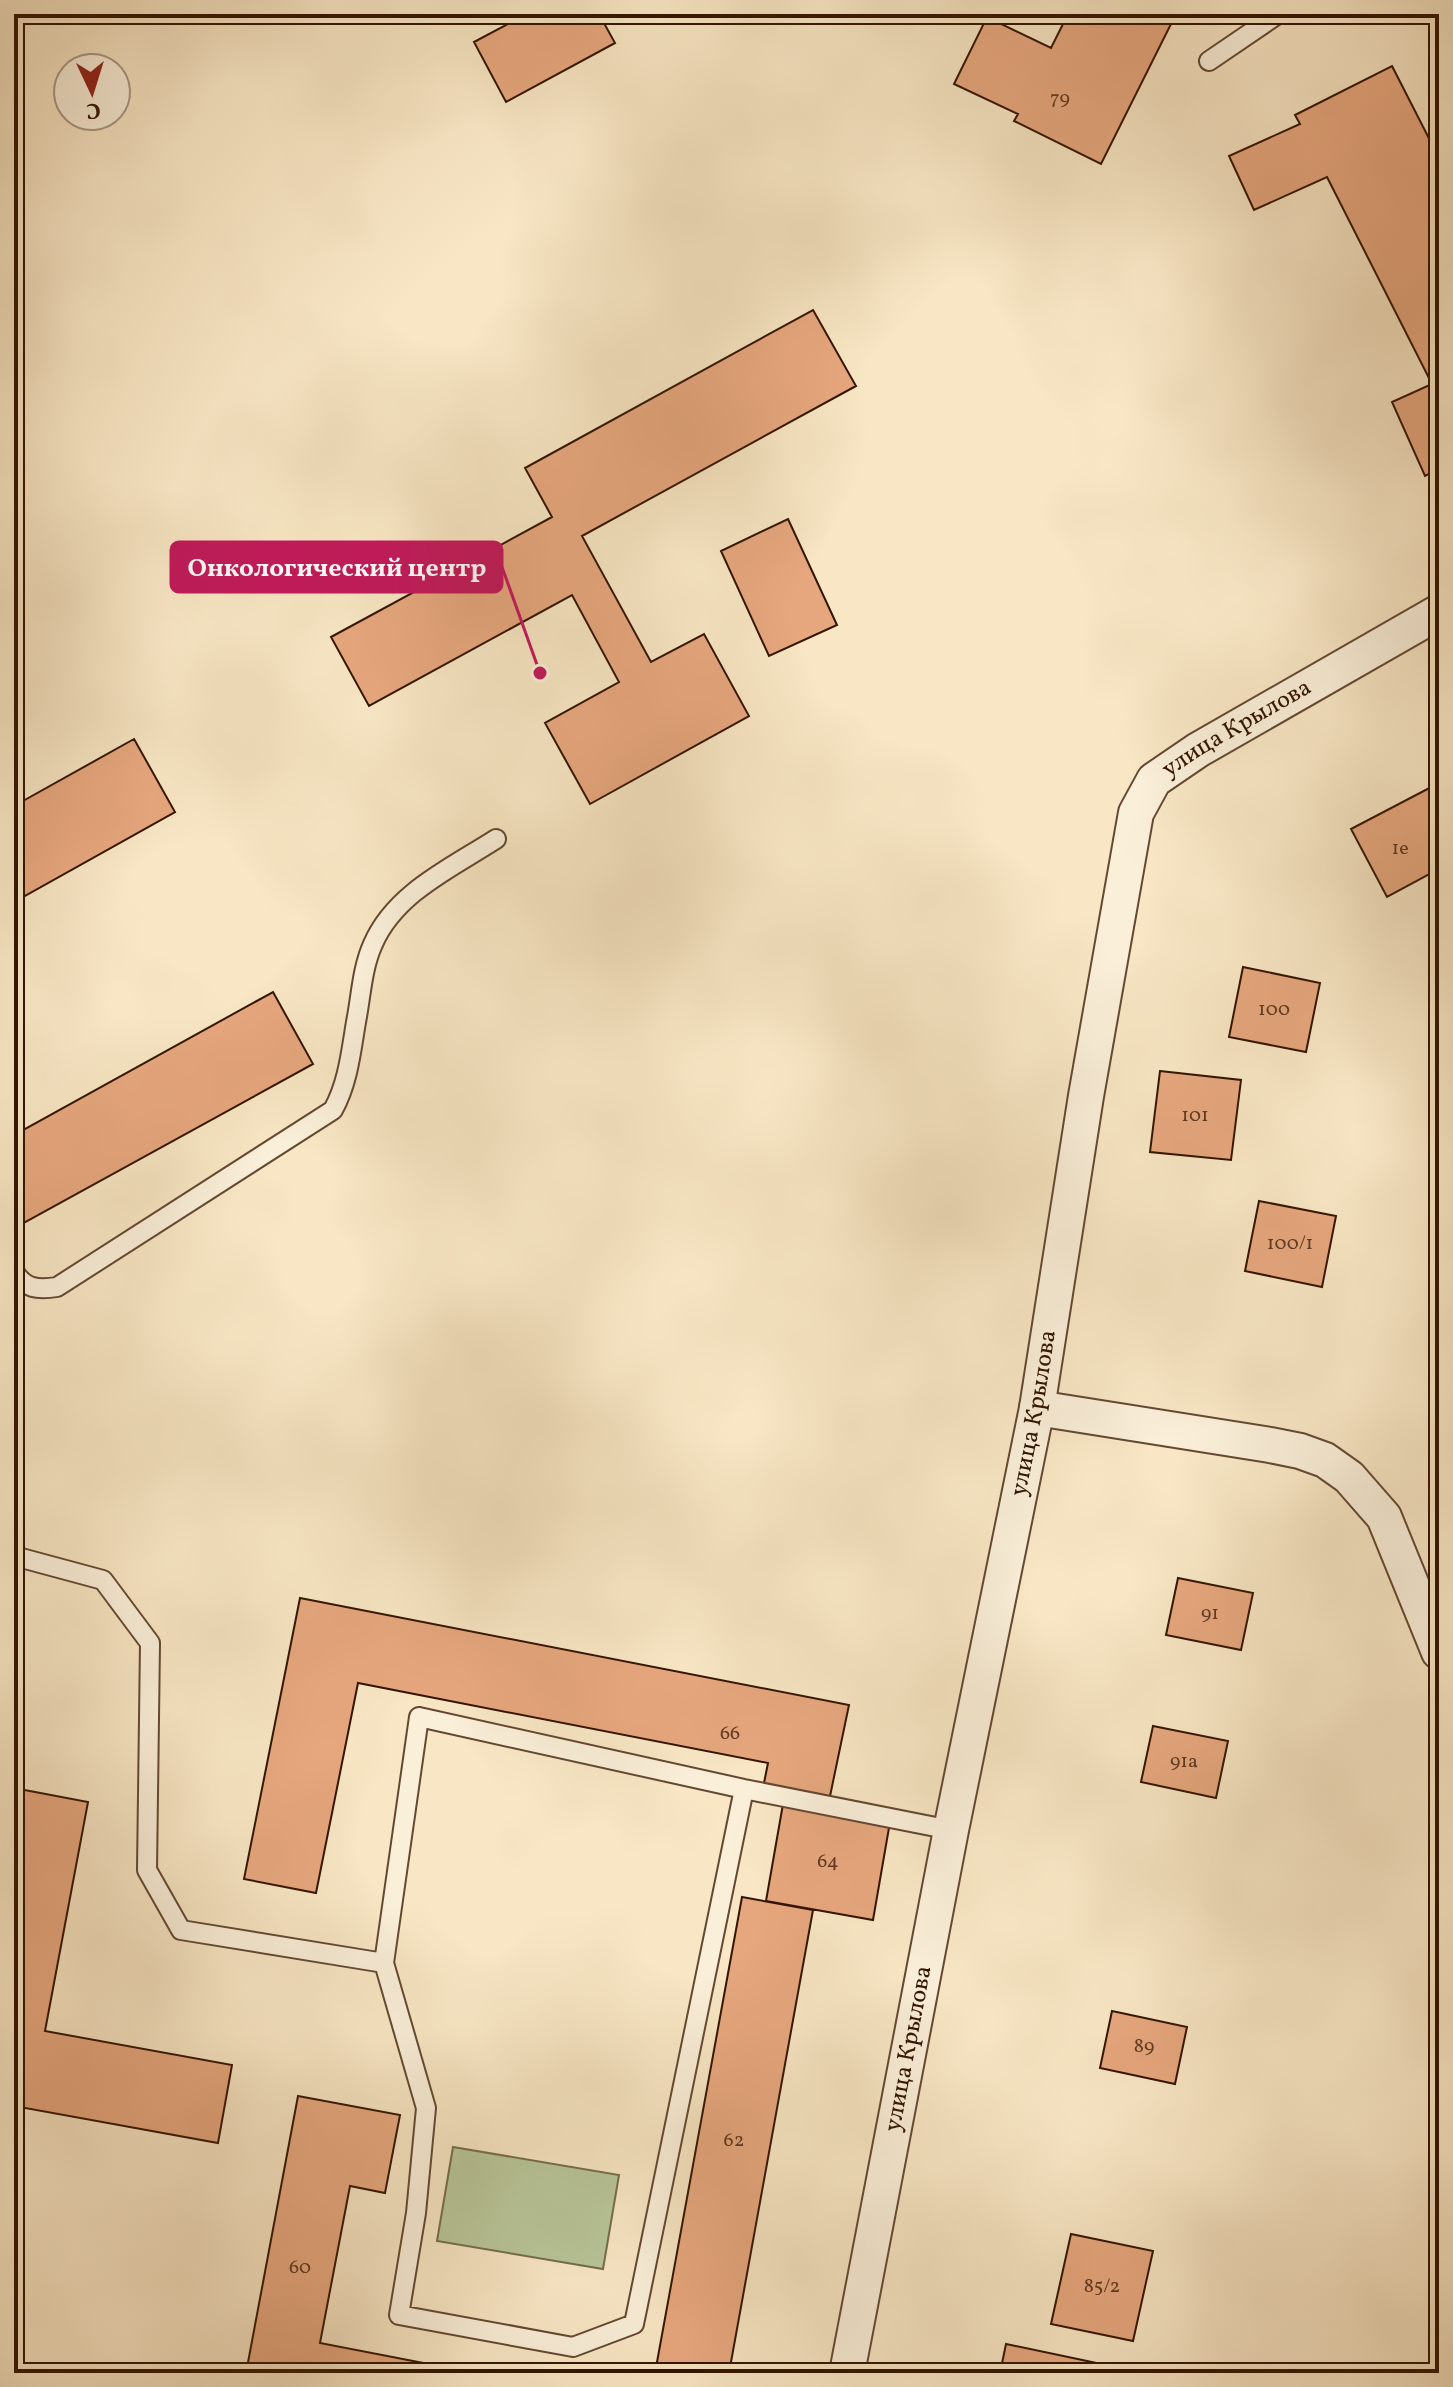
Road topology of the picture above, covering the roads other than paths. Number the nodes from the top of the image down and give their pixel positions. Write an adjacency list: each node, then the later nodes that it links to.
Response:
1 (1278, 14): 2 (lane)
2 (1209, 61)
3 (1439, 612): 6 (street, улица Крылова)
4 (496, 839): 5 (lane)
5 (14, 1271)
6 (1037, 1408): 8 (street); 10 (street, улица Крылова)
7 (14, 1556): 11 (lane)
8 (1439, 1652)
9 (744, 1789): 10 (lane); 11 (lane); 11 (lane)
10 (951, 1830): 12 (street, улица Крылова)
11 (384, 1963)
12 (847, 2373)

